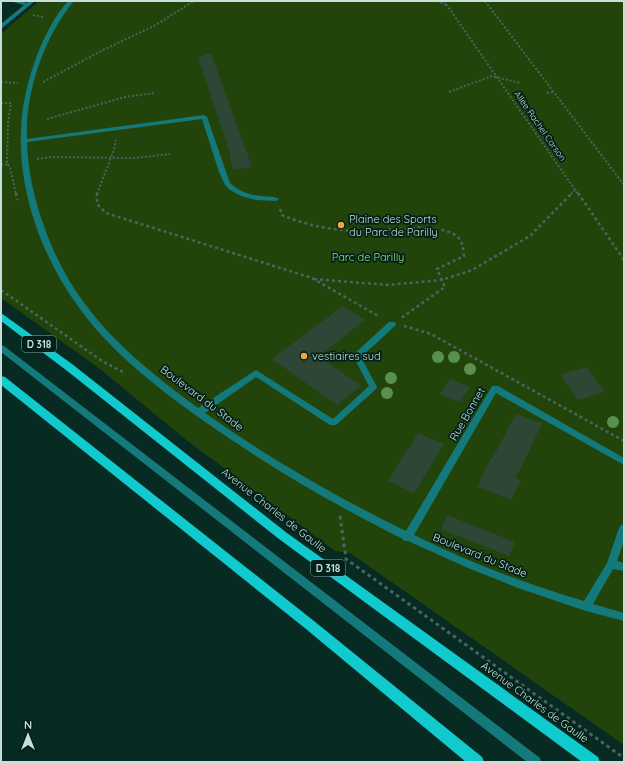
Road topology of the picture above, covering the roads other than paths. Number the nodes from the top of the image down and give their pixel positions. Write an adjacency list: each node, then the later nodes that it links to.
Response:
1 (13, 1): 3 (street)
2 (71, 1): 5 (street, Boulevard du Stade)
3 (30, 3): 4 (street)
4 (1, 27)
5 (23, 140): 6 (street); 11 (street, Boulevard du Stade)
6 (276, 199)
7 (1, 316): 21 (main road, Avenue Charles de Gaulle / D 318)
8 (392, 324): 11 (street)
9 (1, 348): 20 (street)
10 (1, 380): 19 (main road)
11 (198, 413): 14 (street, Boulevard du Stade)
12 (624, 462): 14 (street, Rue Bonnet)
13 (624, 530): 15 (street)
14 (408, 538): 17 (street, Boulevard du Stade)
15 (612, 564): 16 (street); 17 (street)
16 (624, 567)
17 (586, 607): 18 (street, Boulevard du Stade)
18 (624, 617)
19 (471, 760)
20 (536, 762)
21 (593, 762)

